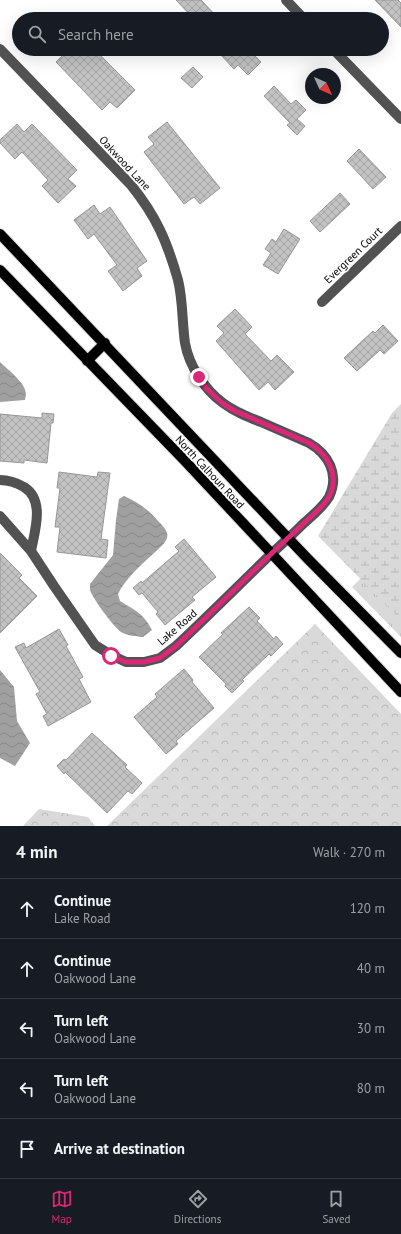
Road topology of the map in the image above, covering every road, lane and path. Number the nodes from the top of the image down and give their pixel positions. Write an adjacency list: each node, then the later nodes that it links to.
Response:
1 (286, 0): 2 (street)
2 (297, 12)
3 (0, 49): 14 (street, Oakwood Lane)
4 (340, 56): 5 (street)
5 (401, 119)
6 (401, 226): 9 (street, Evergreen Court)
7 (0, 234): 10 (main road, North Calhoun Road)
8 (0, 270): 11 (main road, North Calhoun Road)
9 (322, 302)
10 (105, 343): 11 (main road); 14 (main road, North Calhoun Road)
11 (87, 361): 16 (main road, North Calhoun Road)
12 (0, 480): 15 (street)
13 (0, 516): 15 (street, Lake Road)
14 (289, 538): 16 (street, Lake Road); 17 (main road, North Calhoun Road)
15 (31, 551): 16 (street, Lake Road)
16 (271, 554): 18 (main road, North Calhoun Road)
17 (401, 653)
18 (401, 692)

